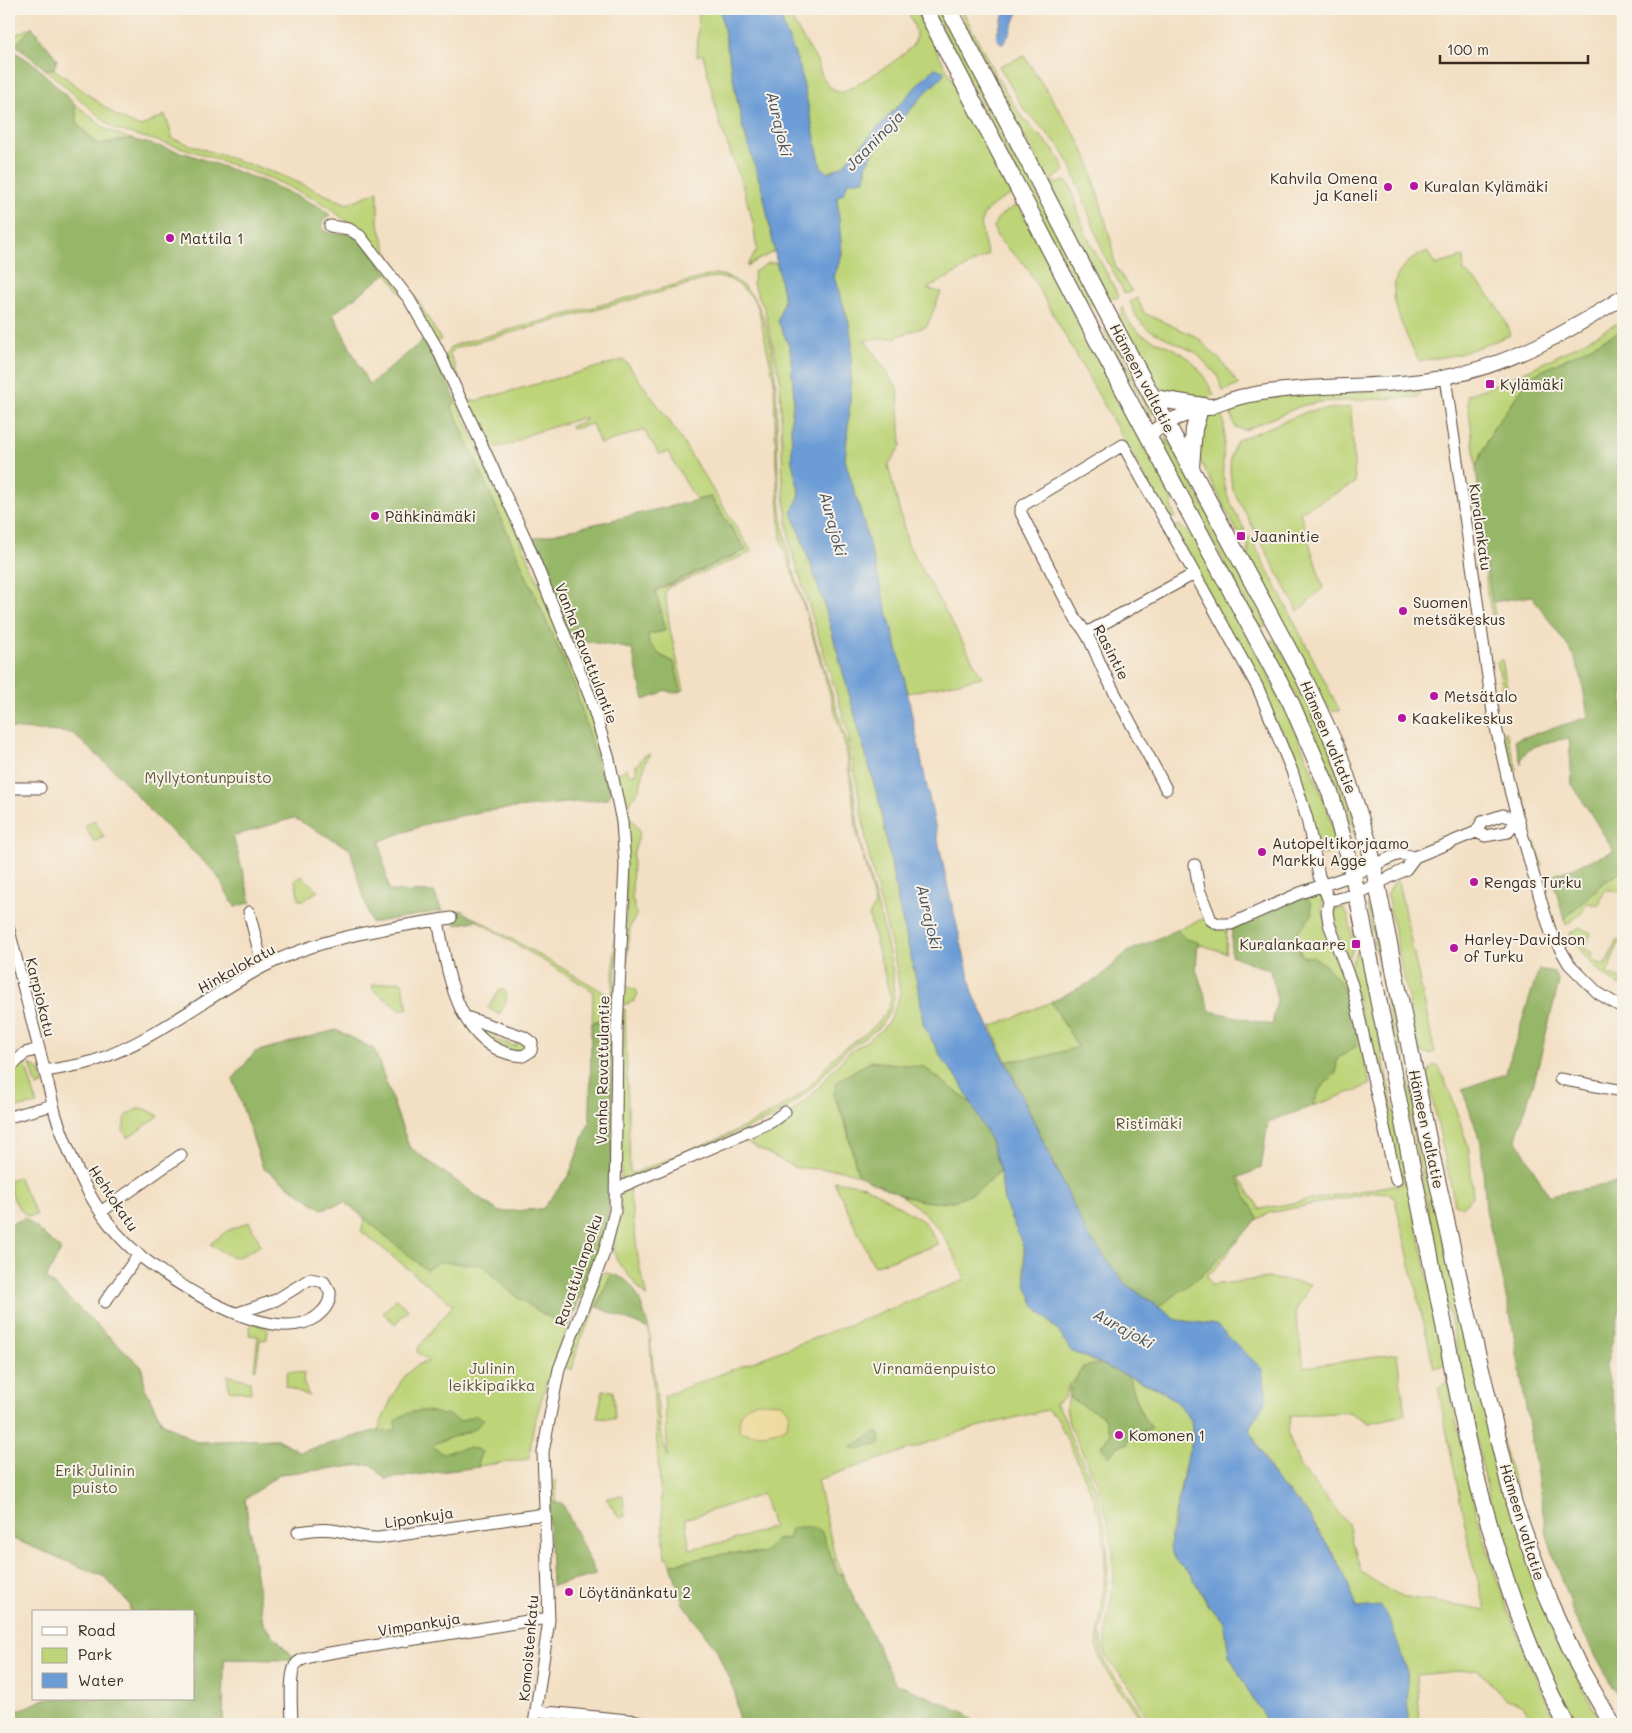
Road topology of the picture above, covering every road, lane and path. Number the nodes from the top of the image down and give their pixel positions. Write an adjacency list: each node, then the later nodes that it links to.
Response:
1 (925, 9): 9 (highway, Hämeen valtatie)
2 (949, 9): 6 (highway, Hämeen valtatie)
3 (330, 226): 43 (street, Vanha Ravattulantie)
4 (1623, 297): 5 (main road)
5 (1445, 377): 7 (main road); 16 (street, Kuralankatu)
6 (1154, 398): 7 (highway); 8 (highway, Hämeen valtatie)
7 (1204, 411): 8 (main road); 10 (highway)
8 (1168, 426): 9 (main road); 10 (highway, Hämeen valtatie)
9 (1148, 436): 21 (highway, Hämeen valtatie)
10 (1191, 467): 20 (highway, Hämeen valtatie)
11 (1194, 574): 12 (street); 12 (street, Rasintie); 23 (street)
12 (1088, 632): 15 (street, Rasintie)
13 (9, 788): 14 (street)
14 (40, 788)
15 (1166, 789)
16 (1519, 824): 17 (street); 17 (street); 31 (street, Kuralankatu)
17 (1476, 832): 18 (street)
18 (1416, 857): 20 (street); 22 (street)
19 (1195, 865): 23 (street)
20 (1374, 865): 21 (street); 22 (highway, Hämeen valtatie)
21 (1353, 875): 23 (street); 24 (highway, Hämeen valtatie)
22 (1378, 883): 24 (street); 56 (highway, Hämeen valtatie)
23 (1322, 886): 25 (street)
24 (1357, 894): 25 (street); 55 (highway, Hämeen valtatie)
25 (1330, 901): 42 (street)
26 (249, 912): 30 (street)
27 (451, 918): 28 (street, Hinkalokatu)
28 (438, 920): 30 (street, Hinkalokatu); 32 (street)
29 (9, 930): 33 (street, Karpiokatu)
30 (263, 967): 35 (street, Hinkalokatu)
31 (1623, 1008)
32 (466, 1017): 32 (street)
33 (39, 1049): 34 (street); 35 (street, Karpiokatu)
34 (9, 1069)
35 (45, 1071): 38 (street, Hehtokatu)
36 (1560, 1079): 37 (street)
37 (1623, 1091)
38 (53, 1105): 40 (street); 44 (street, Hehtokatu)
39 (785, 1112): 43 (street)
40 (9, 1117)
41 (181, 1155): 44 (street)
42 (1396, 1180)
43 (616, 1188): 48 (street, Ravattulanpolku)
44 (102, 1211): 45 (street, Hehtokatu)
45 (139, 1254): 46 (street); 47 (street, Hehtokatu)
46 (105, 1302)
47 (238, 1313): 47 (street, Hehtokatu)
48 (544, 1514): 49 (street, Liponkuja); 50 (street, Komoistenkatu)
49 (298, 1532)
50 (548, 1620): 51 (street, Komoistenkatu); 52 (street, Vimpankuja)
51 (537, 1711): 53 (street, Komoistenkatu); 54 (street)
52 (292, 1724)
53 (534, 1724)
54 (645, 1724)
55 (1566, 1724)
56 (1612, 1724)

